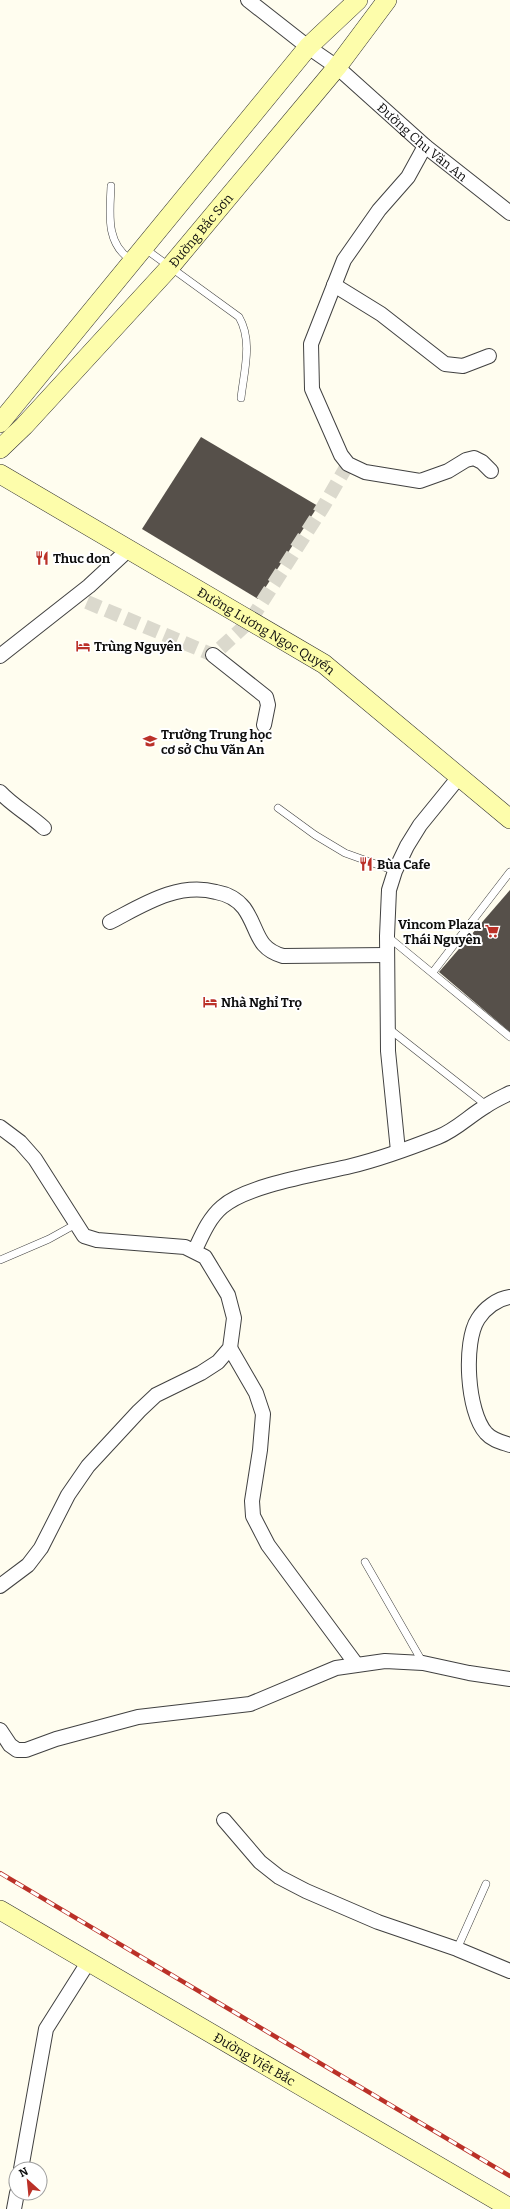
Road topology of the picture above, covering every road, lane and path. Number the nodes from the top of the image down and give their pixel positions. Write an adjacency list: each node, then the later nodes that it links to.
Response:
1 (248, 0): 4 (street, Đường Chu Văn An)
2 (358, 0): 4 (main road)
3 (387, 0): 5 (main road, Đường Bắc Sơn)
4 (308, 47): 5 (street, Đường Chu Văn An); 9 (main road)
5 (337, 66): 6 (street, Đường Chu Văn An); 10 (main road, Đường Bắc Sơn)
6 (425, 146): 8 (street, Đường Chu Văn An); 11 (street)
7 (112, 186): 9 (lane)
8 (510, 213)
9 (139, 255): 10 (lane); 14 (main road)
10 (170, 267): 13 (lane); 15 (main road, Đường Bắc Sơn)
11 (334, 285): 12 (street); 16 (street)
12 (489, 356)
13 (241, 398)
14 (0, 423)
15 (0, 448)
16 (491, 471)
17 (0, 474): 18 (main road, Đường Lương Ngọc Quyến)
18 (128, 550): 20 (street); 22 (main road, Đường Lương Ngọc Quyến)
19 (213, 655): 21 (street)
20 (0, 656)
21 (264, 725)
22 (460, 777): 25 (main road, Đường Lương Ngọc Quyến); 27 (street)
23 (0, 792): 26 (street)
24 (278, 808): 27 (lane)
25 (510, 819)
26 (44, 828)
27 (395, 870): 30 (street)
28 (510, 872): 32 (lane)
29 (110, 922): 31 (street)
30 (387, 936): 31 (street); 32 (lane)
31 (387, 955): 33 (street)
32 (432, 972): 34 (lane)
33 (388, 1028): 36 (lane); 38 (street)
34 (510, 1037)
35 (510, 1093): 36 (street)
36 (486, 1105): 38 (street)
37 (0, 1127): 39 (street)
38 (398, 1151): 40 (street)
39 (76, 1224): 40 (street); 41 (lane)
40 (195, 1250): 43 (street)
41 (0, 1260)
42 (510, 1298): 44 (street)
43 (230, 1348): 46 (street); 48 (street)
44 (510, 1445)
45 (365, 1562): 47 (lane)
46 (0, 1586)
47 (423, 1663): 48 (street); 49 (street)
48 (356, 1664): 50 (street)
49 (510, 1679)
50 (0, 1730)
51 (224, 1820): 54 (street)
52 (486, 1884): 54 (lane)
53 (0, 1910): 55 (main road, Đường Việt Bắc)
54 (457, 1949): 56 (street)
55 (89, 1961): 57 (street); 58 (main road, Đường Việt Bắc)
56 (510, 1971)
57 (23, 2161)
58 (510, 2208)

